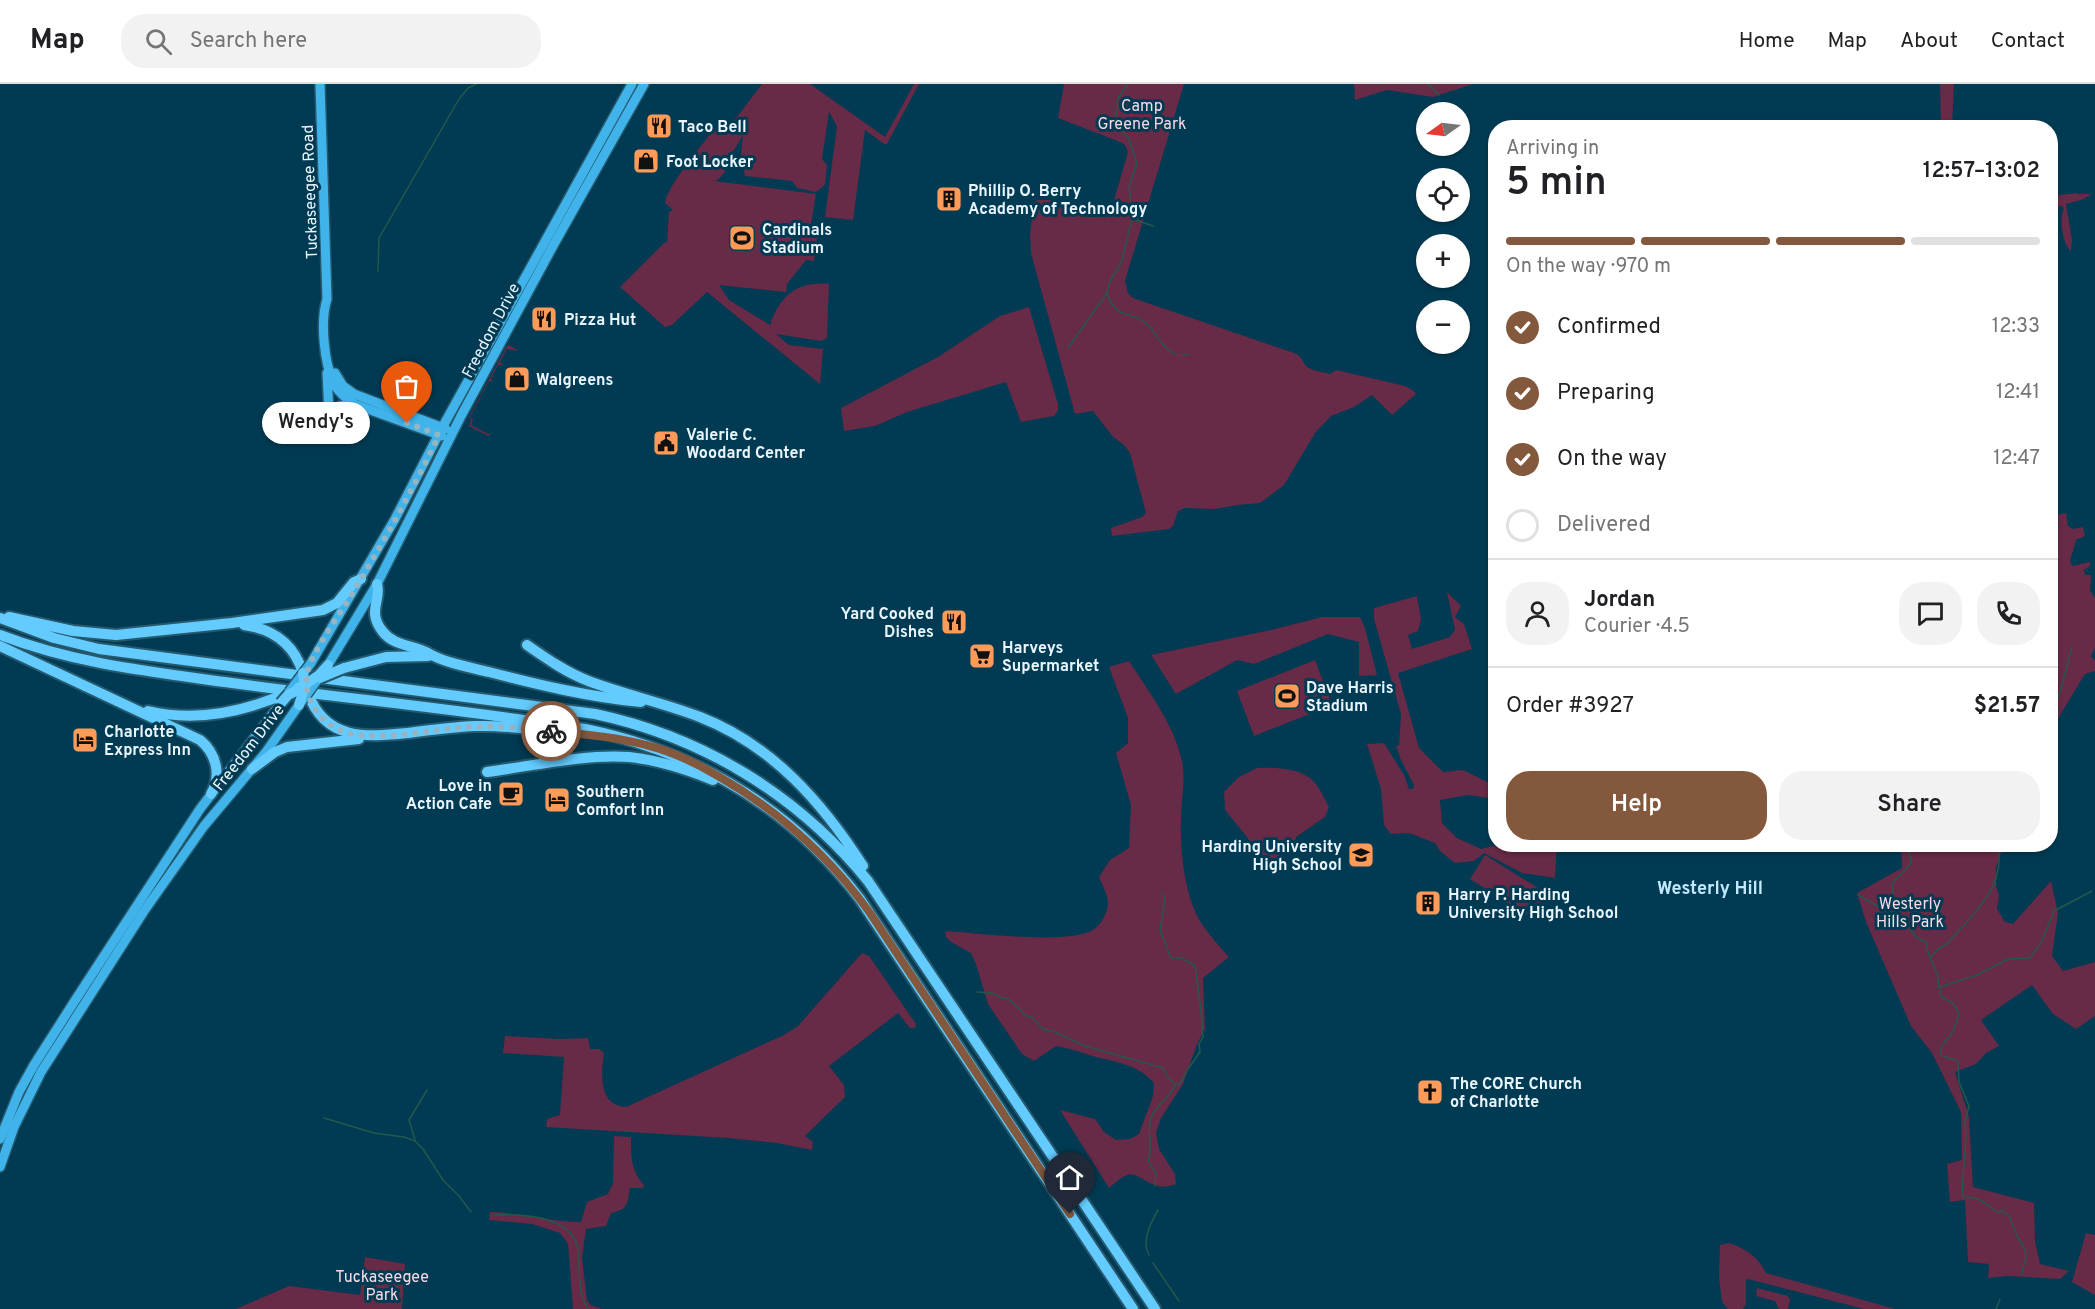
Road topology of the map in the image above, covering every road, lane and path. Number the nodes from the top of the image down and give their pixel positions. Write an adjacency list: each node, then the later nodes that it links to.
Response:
1 (320, 84): 6 (main road, Tuckaseegee Road)
2 (632, 84): 4 (main road, Freedom Drive)
3 (644, 84): 5 (main road, Freedom Drive)
4 (584, 171): 5 (main road); 7 (main road, Freedom Drive)
5 (593, 176): 8 (main road, Freedom Drive)
6 (327, 300): 9 (main road, Tuckaseegee Road); 10 (main road, Tuckaseegee Road)
7 (505, 312): 8 (main road); 13 (main road, Freedom Drive)
8 (503, 338): 14 (main road, Freedom Drive)
9 (326, 355): 10 (main road, Tuckaseegee Road); 12 (main road)
10 (347, 394): 11 (main road, Tuckaseegee Road); 12 (main road); 13 (main road, Tuckaseegee Road)
11 (354, 404): 12 (main road); 13 (main road, Tuckaseegee Road)
12 (329, 408)
13 (440, 431): 14 (main road, Tuckaseegee Road); 15 (main road, Freedom Drive)
14 (451, 436): 16 (main road, Freedom Drive)
15 (361, 579): 18 (highway); 23 (main road, Freedom Drive)
16 (377, 584): 22 (highway); 24 (main road, Freedom Drive)
17 (0, 616): 18 (highway); 38 (highway)
18 (232, 623): 26 (highway)
19 (0, 635): 33 (highway)
20 (527, 645): 31 (highway)
21 (0, 646): 29 (highway)
22 (431, 656): 25 (highway, bridge); 31 (highway)
23 (311, 663): 26 (highway, bridge)
24 (327, 665): 25 (main road, Freedom Drive, bridge); 26 (highway, bridge)
25 (318, 678): 26 (highway, bridge)
26 (305, 684): 27 (highway, bridge); 28 (highway, bridge); 30 (highway, bridge); 32 (highway)
27 (289, 692): 28 (main road, Freedom Drive, bridge); 29 (highway)
28 (281, 703): 36 (main road, Freedom Drive)
29 (128, 705): 36 (highway)
30 (299, 705): 34 (main road, Freedom Drive)
31 (665, 705): 38 (highway)
32 (375, 735): 33 (highway); 34 (highway)
33 (648, 745): 37 (highway)
34 (252, 769): 40 (main road, Freedom Drive)
35 (487, 772): 37 (highway)
36 (211, 794): 39 (main road, Freedom Drive)
37 (752, 797): 41 (highway)
38 (884, 903): 42 (highway)
39 (0, 1139)
40 (0, 1167)
41 (1133, 1309)
42 (1155, 1309)

